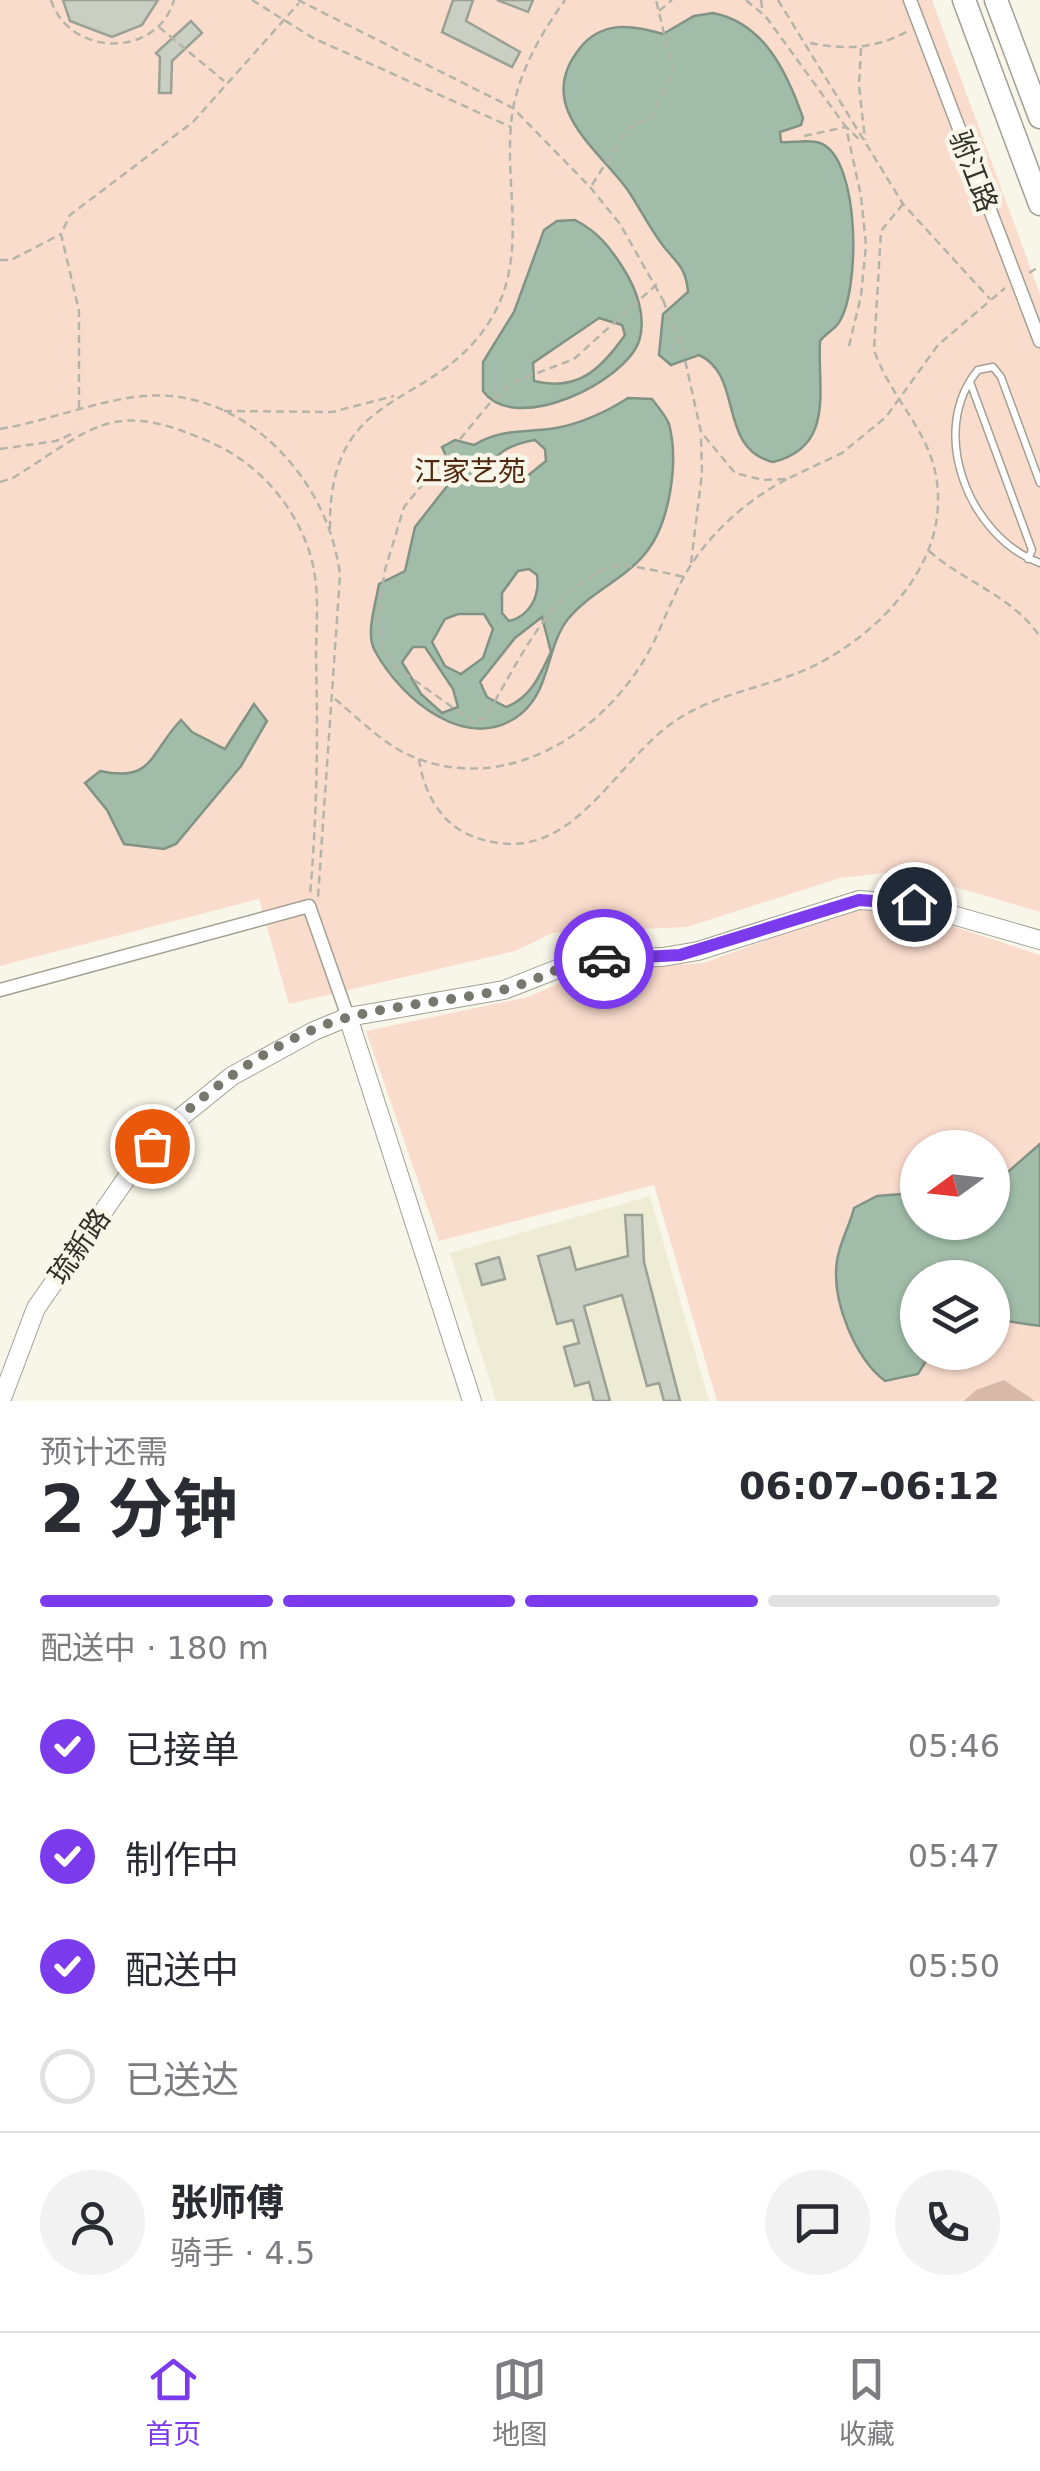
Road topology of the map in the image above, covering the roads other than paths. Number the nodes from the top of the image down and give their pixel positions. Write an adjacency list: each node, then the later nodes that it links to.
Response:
1 (910, 0): 6 (street, 驸江路)
2 (964, 0): 5 (highway)
3 (996, 0): 4 (highway)
4 (1040, 117)
5 (1040, 204)
6 (1040, 342)
7 (969, 381): 8 (lane); 9 (lane); 9 (lane)
8 (1040, 483)
9 (1028, 558): 10 (lane)
10 (1040, 563)
11 (1040, 940): 13 (street, 琉新路)
12 (0, 990): 13 (street)
13 (348, 1017): 14 (street, 琉新路); 15 (street)
14 (1, 1401)
15 (472, 1401)

